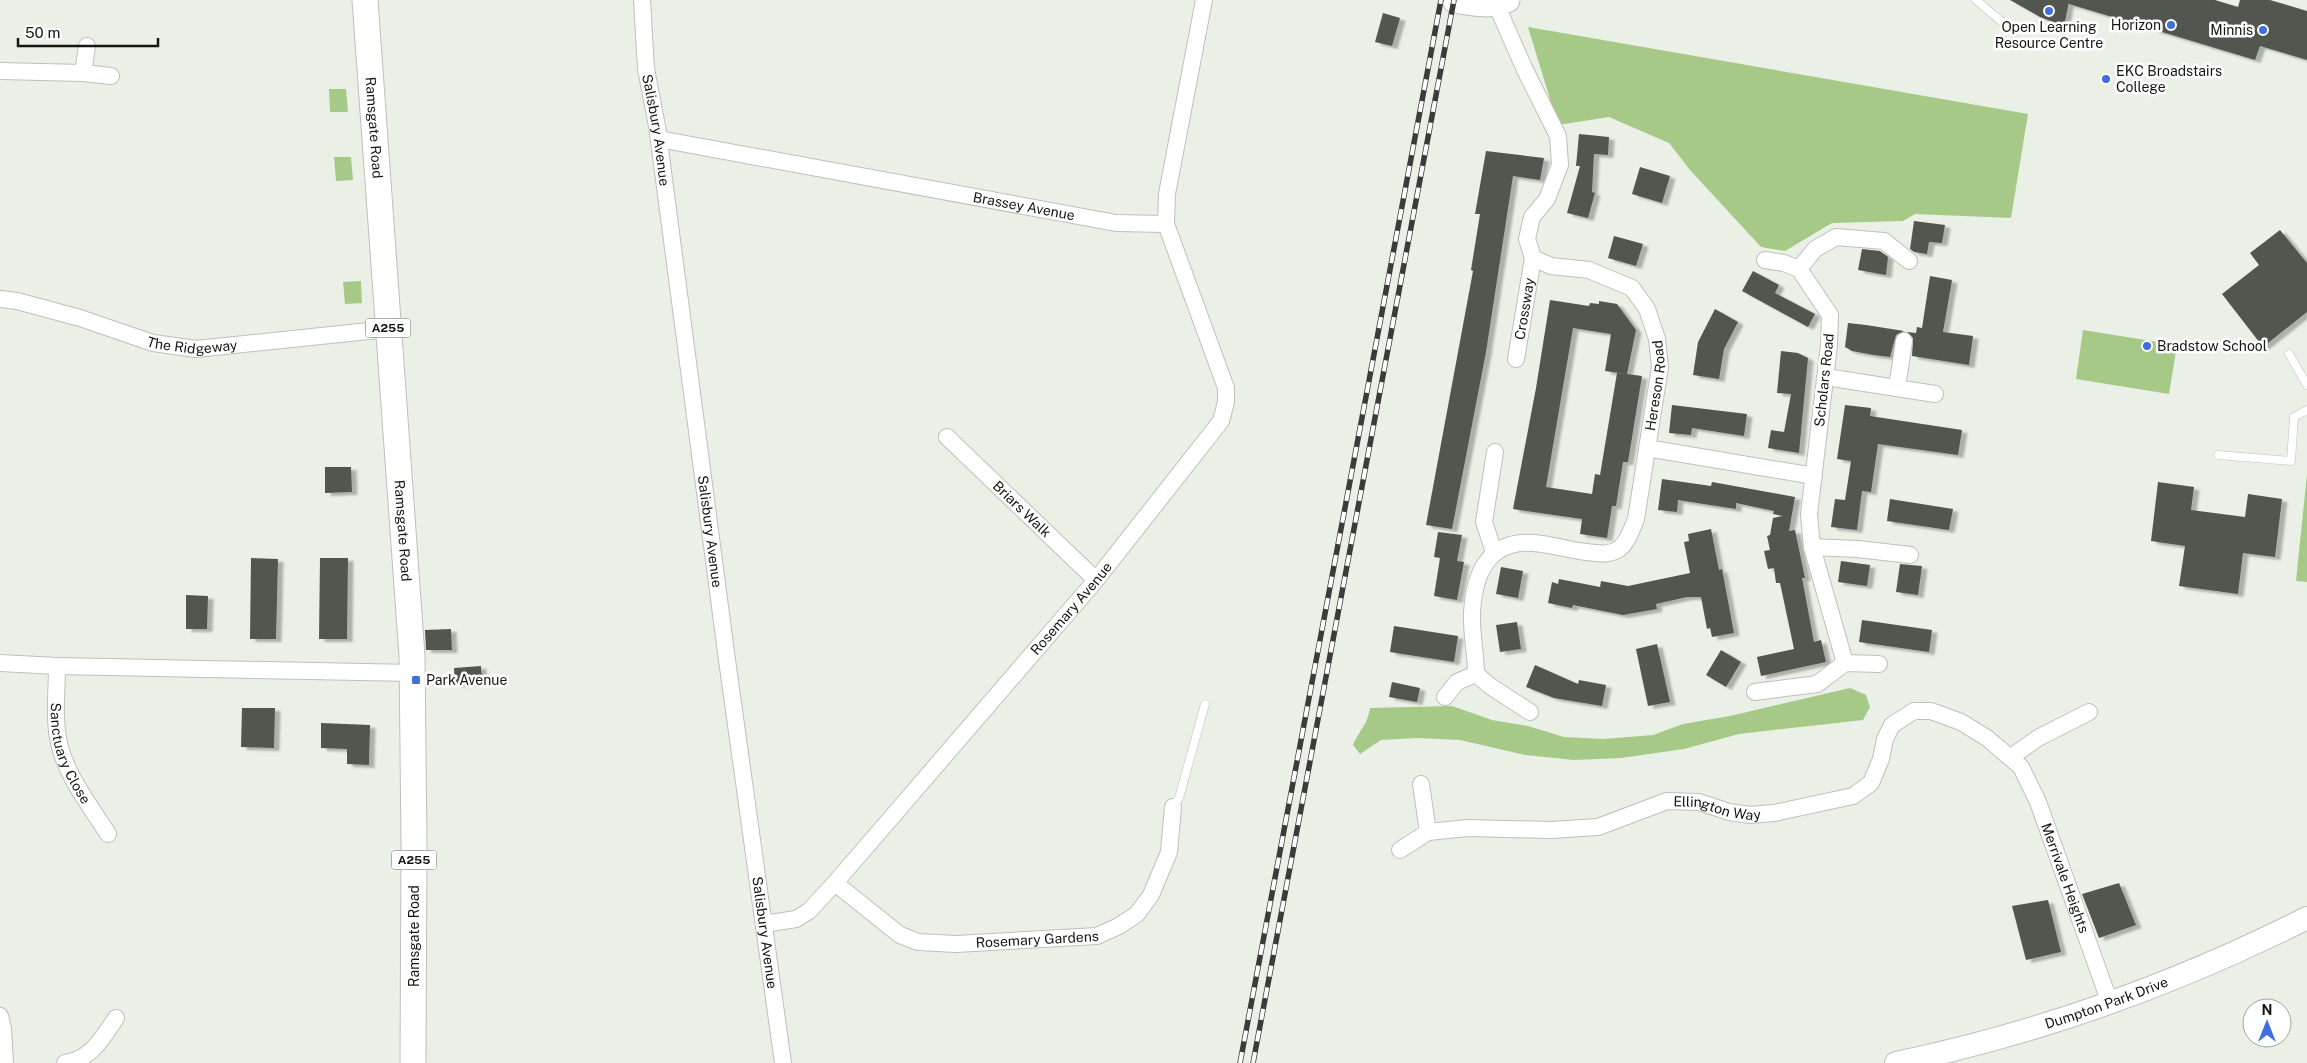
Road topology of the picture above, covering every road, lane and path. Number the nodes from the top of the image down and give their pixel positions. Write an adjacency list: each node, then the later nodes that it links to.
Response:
1 (365, 0): 19 (main road, Ramsgate Road / A255)
2 (642, 0): 12 (street, Salisbury Avenue)
3 (1204, 0): 13 (street)
4 (1976, 0): 7 (lane)
5 (1463, 1): 6 (main road)
6 (1502, 2): 14 (street)
7 (2014, 32)
8 (87, 46): 10 (street)
9 (0, 71): 10 (street)
10 (83, 73): 11 (street)
11 (111, 76)
12 (659, 139): 13 (street, Brassey Avenue); 57 (street, Salisbury Avenue)
13 (1166, 224): 36 (street, Rosemary Avenue)
14 (1533, 258): 22 (street, Crossway); 29 (street, Hereson Road)
15 (1765, 260): 17 (street)
16 (1909, 261): 17 (street)
17 (1799, 269): 23 (street, Scholars Road)
18 (0, 299): 19 (street, The Ridgeway)
19 (388, 329): 41 (main road, Ramsgate Road / A255)
20 (1904, 341): 25 (street)
21 (2289, 354): 24 (lane)
22 (1516, 359)
23 (1826, 377): 25 (street); 32 (street, Scholars Road)
24 (2307, 385)
25 (1897, 388): 26 (street)
26 (1935, 394)
27 (2307, 410): 31 (lane)
28 (947, 437): 36 (street, Briars Walk)
29 (1647, 448): 32 (street); 34 (street, Hereson Road)
30 (1495, 452): 34 (street)
31 (2218, 455)
32 (1814, 476): 33 (street, Scholars Road)
33 (1812, 547): 35 (street); 38 (street, Scholars Road)
34 (1494, 552): 42 (street)
35 (1910, 555)
36 (1096, 580): 55 (street, Rosemary Avenue)
37 (0, 663): 40 (street)
38 (1845, 664): 39 (street); 43 (street)
39 (1880, 664)
40 (57, 666): 41 (street); 53 (street, Sanctuary Close)
41 (412, 672): 63 (main road, Ramsgate Road / A255)
42 (1476, 674): 44 (street); 47 (street)
43 (1755, 692)
44 (1445, 696)
45 (1205, 704): 51 (lane)
46 (1931, 710): 49 (street, Merrivale Heights); 52 (street, Ellington Way)
47 (1530, 712)
48 (2089, 712): 49 (street)
49 (2011, 757): 58 (street, Merrivale Heights)
50 (1420, 784): 52 (street)
51 (1173, 807): 55 (street, Rosemary Gardens)
52 (1428, 832): 54 (street, Ellington Way)
53 (108, 834)
54 (1400, 850)
55 (835, 884): 57 (street, Rosemary Avenue)
56 (2307, 918): 58 (street, Dumpton Park Drive)
57 (764, 924): 64 (street, Salisbury Avenue)
58 (2110, 1003): 65 (street, Dumpton Park Drive)
59 (0, 1016): 61 (street)
60 (116, 1018): 62 (street)
61 (5, 1063)
62 (64, 1063)
63 (413, 1063)
64 (783, 1063)
65 (1896, 1063)

